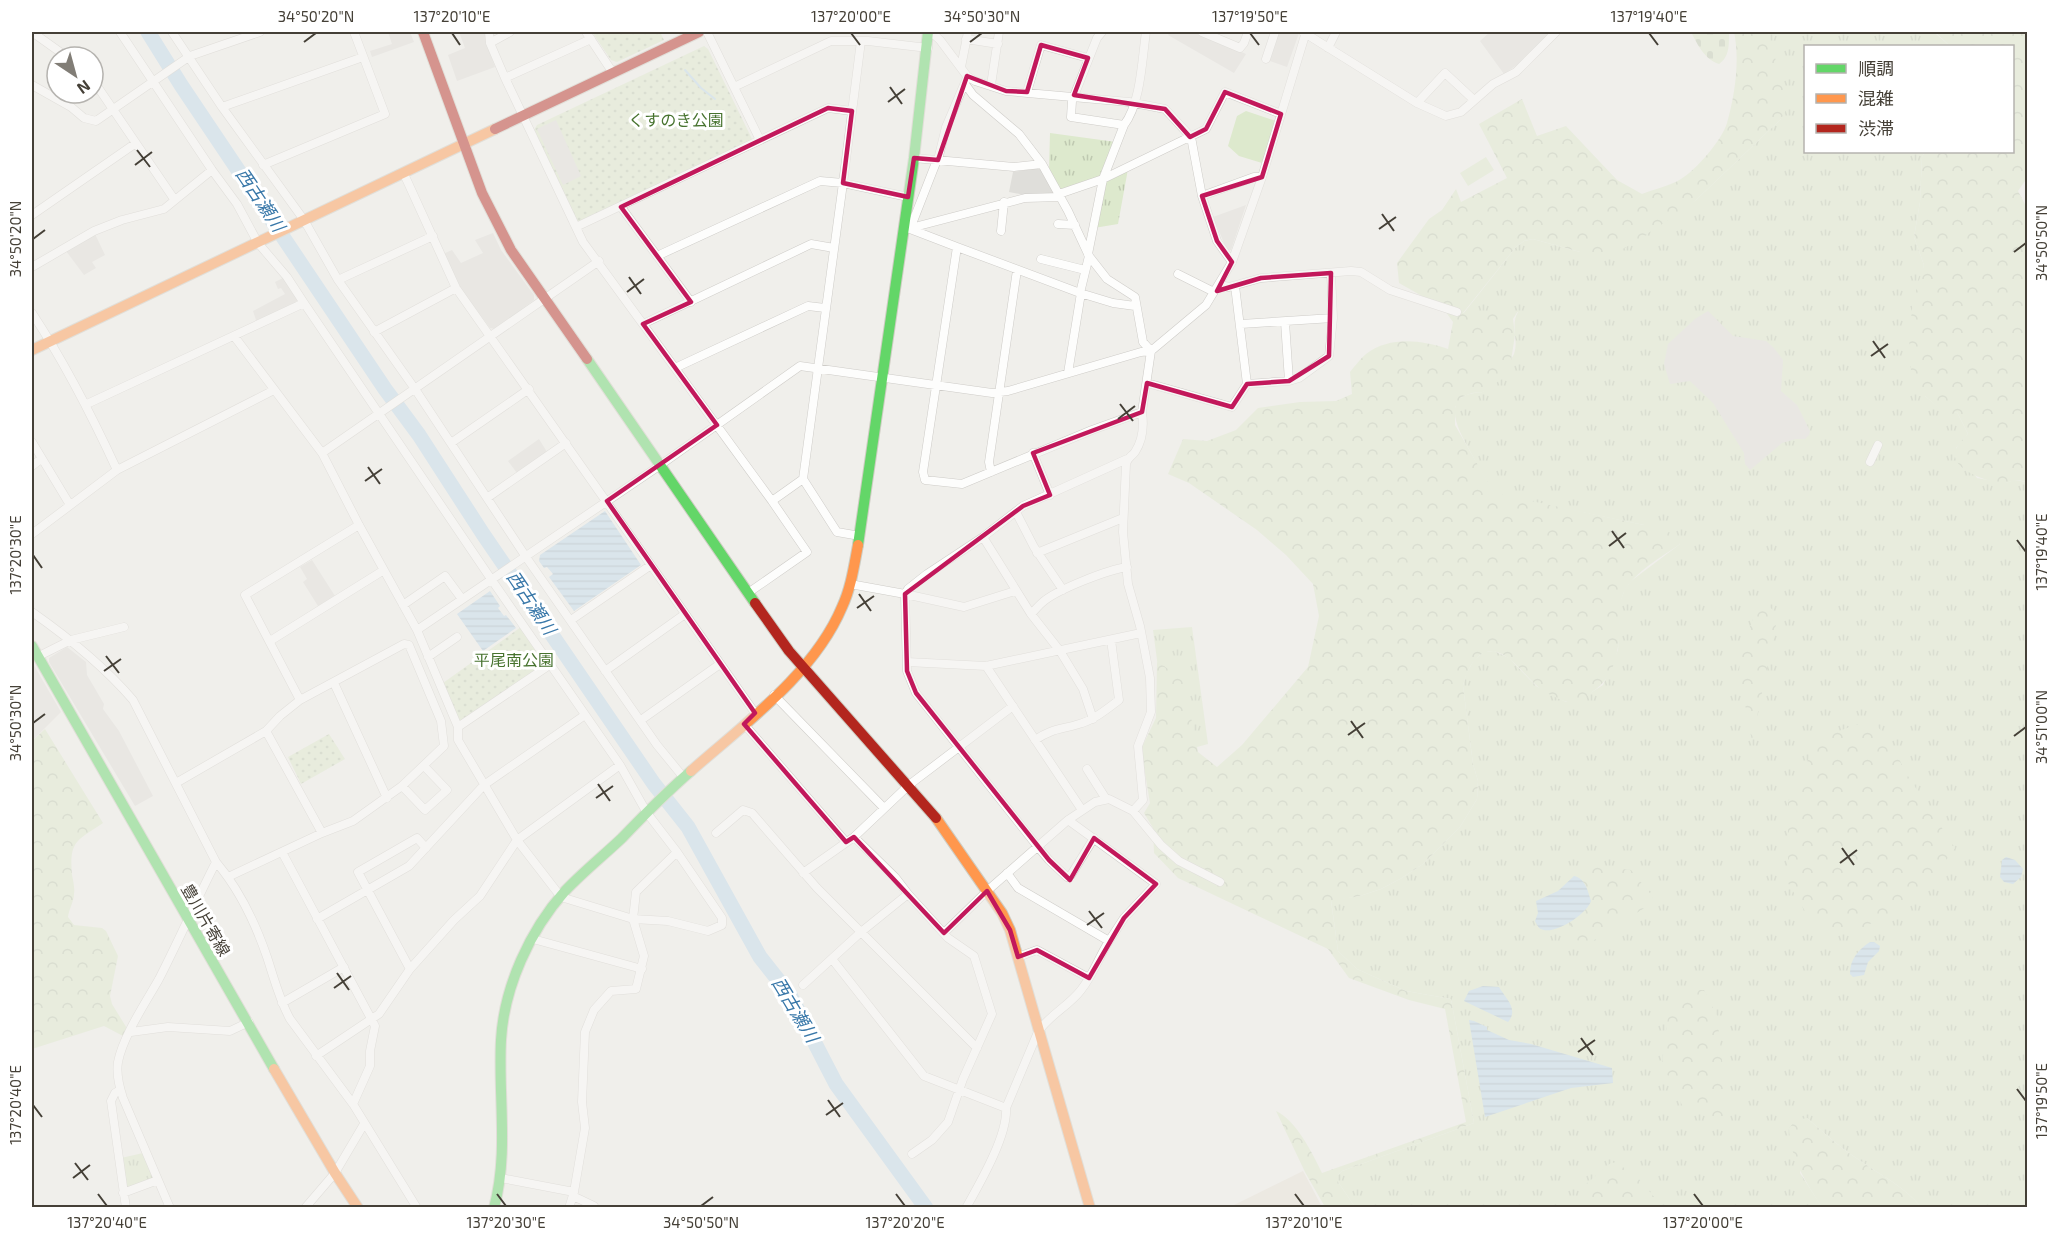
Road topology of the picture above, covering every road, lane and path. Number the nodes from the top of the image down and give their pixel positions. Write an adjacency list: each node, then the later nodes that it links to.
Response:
1 (32, 32): 26 (street)
2 (120, 32): 36 (street)
3 (172, 32): 29 (street)
4 (260, 32): 29 (street)
5 (354, 32): 30 (street)
6 (423, 32): 56 (street)
7 (489, 32): 24 (street)
8 (510, 32): 24 (street)
9 (699, 32): 34 (street)
10 (707, 32): 40 (street)
11 (930, 32): 27 (street); 33 (street)
12 (999, 32): 25 (street)
13 (1102, 32): 31 (street)
14 (1146, 32): 45 (street)
15 (1202, 32): 16 (street)
16 (1248, 32)
17 (1275, 32): 32 (street)
18 (1304, 32): 28 (street); 50 (street)
19 (1336, 32): 28 (street)
20 (1556, 32): 44 (street)
21 (588, 35): 34 (street); 35 (street)
22 (967, 35): 25 (street); 33 (street)
23 (861, 41): 27 (street); 40 (street); 49 (street)
24 (490, 43): 35 (street)
25 (998, 44): 39 (street)
26 (50, 45)
27 (928, 48): 57 (street)
28 (1328, 48): 46 (street)
29 (190, 56): 36 (street); 47 (street)
30 (363, 57): 47 (street); 60 (street)
31 (1089, 58): 41 (street); 42 (street)
32 (1266, 59)
33 (961, 67): 37 (street)
34 (613, 74): 51 (street)
35 (505, 78): 51 (street)
36 (156, 79): 48 (street); 61 (street)
37 (966, 80): 39 (street); 58 (street); 59 (street)
38 (32, 84): 48 (street)
39 (991, 85): 41 (street)
40 (734, 87): 54 (street)
41 (1027, 92): 42 (street)
42 (1074, 95): 45 (street); 52 (street)
43 (105, 97): 48 (street)
44 (1474, 100): 46 (street); 46 (street)
45 (1134, 103): 52 (street); 53 (street)
46 (1417, 103)
47 (222, 106): 60 (street)
48 (114, 110): 55 (street)
49 (852, 111): 54 (street); 65 (street)
50 (1281, 114): 53 (street); 63 (street)
51 (523, 117): 56 (street); 76 (street)
52 (1124, 125): 64 (street)
53 (1191, 137): 64 (street); 67 (street)
54 (760, 140): 71 (street)
55 (136, 142): 69 (street); 72 (street)
56 (464, 144): 62 (street); 98 (street)
57 (914, 159): 58 (street); 68 (street)
58 (937, 160): 59 (street); 77 (street)
59 (1042, 164): 66 (street)
60 (263, 165): 73 (street)
61 (212, 170): 69 (street); 80 (street)
62 (404, 174): 73 (street); 79 (street)
63 (1262, 177): 67 (street); 87 (street)
64 (1103, 178): 66 (street); 83 (street)
65 (843, 183): 68 (street); 82 (street); 84 (street)
66 (1059, 195): 70 (street); 75 (street)
67 (1202, 196): 87 (street)
68 (908, 197): 77 (street)
69 (174, 199): 88 (street)
70 (1004, 202): 77 (street); 78 (street)
71 (621, 207): 76 (street); 84 (street)
72 (32, 215)
73 (304, 220): 80 (street); 93 (street)
74 (1058, 224): 75 (street)
75 (1075, 225): 83 (street)
76 (576, 227): 86 (street)
77 (907, 229): 81 (street); 118 (street)
78 (1001, 231)
79 (433, 236): 93 (street); 95 (street)
80 (258, 243): 100 (street); 112 (street)
81 (957, 247): 89 (street); 121 (street)
82 (834, 248): 99 (street); 102 (street)
83 (1088, 255): 90 (street); 101 (street)
84 (657, 256): 99 (street)
85 (1041, 260): 90 (street)
86 (599, 261): 98 (street); 107 (street)
87 (1232, 262): 96 (street)
88 (32, 267)
89 (1017, 270): 97 (street); 126 (street)
90 (1085, 270): 97 (street)
91 (1331, 273): 94 (street); 103 (street); 105 (street)
92 (1178, 274): 96 (street)
93 (338, 280): 109 (street)
94 (1235, 286): 96 (street); 108 (street)
95 (456, 288): 109 (street); 111 (street)
96 (1217, 288): 114 (street)
97 (1080, 293): 101 (street); 117 (street)
98 (544, 300): 111 (street); 141 (street)
99 (691, 302): 107 (street)
100 (304, 303): 110 (street); 128 (street)
101 (1136, 306): 114 (street)
102 (825, 308): 115 (street); 116 (street)
103 (1457, 312)
104 (32, 313): 112 (street)
105 (1333, 318): 106 (street); 119 (street)
106 (1285, 322): 108 (street); 119 (street)
107 (643, 324): 115 (street)
108 (1241, 324): 122 (street)
109 (374, 332): 125 (street)
110 (234, 336): 124 (street); 127 (street)
111 (491, 336): 123 (street); 125 (street)
112 (50, 341): 113 (street); 127 (street)
113 (32, 350)
114 (1151, 351): 117 (street); 120 (street)
115 (675, 368): 130 (street)
116 (817, 369): 118 (street); 130 (street); 144 (street)
117 (1068, 373): 126 (street)
118 (882, 379): 121 (street); 154 (street)
119 (1289, 381): 122 (street)
120 (1147, 383): 122 (street); 129 (street)
121 (936, 384): 126 (street); 143 (street)
122 (1247, 384)
123 (529, 389): 132 (street); 133 (street)
124 (274, 390): 135 (street); 142 (street)
125 (411, 391): 128 (street); 132 (street)
126 (999, 392): 143 (street)
127 (87, 404): 142 (street)
128 (382, 411): 135 (street); 161 (street)
129 (1142, 412): 136 (street); 138 (street)
130 (717, 425): 141 (street); 148 (street)
131 (32, 442): 137 (street)
132 (451, 443): 146 (street)
133 (566, 443): 146 (street); 147 (street)
134 (1878, 445): 139 (street)
135 (322, 453): 152 (street)
136 (1033, 453): 143 (street); 145 (street)
137 (41, 459): 140 (street); 149 (street)
138 (1127, 459): 145 (street); 151 (street)
139 (1870, 462)
140 (32, 466)
141 (659, 466): 147 (street); 165 (street)
142 (117, 470): 149 (street)
143 (991, 472)
144 (803, 479): 148 (street); 154 (street)
145 (1050, 495): 150 (street)
146 (487, 498): 157 (street)
147 (608, 501): 157 (street); 158 (street)
148 (772, 501): 165 (street)
149 (70, 505): 153 (street)
150 (1016, 512): 155 (street); 156 (street)
151 (1123, 518): 156 (street); 159 (street)
152 (359, 525): 160 (street); 179 (street)
153 (32, 534)
154 (860, 536): 162 (street)
155 (982, 537): 164 (street); 166 (street)
156 (1037, 553): 163 (street)
157 (526, 557): 161 (street); 172 (street)
158 (651, 565): 170 (street); 172 (street)
159 (1126, 567): 163 (street); 175 (street)
160 (384, 570): 168 (street); 179 (street)
161 (495, 578): 167 (street); 185 (street)
162 (850, 584): 166 (street); 188 (street)
163 (1063, 590): 171 (street)
164 (1015, 591): 166 (street); 171 (street)
165 (748, 592): 188 (street)
166 (905, 594): 184 (street)
167 (462, 599): 168 (street); 174 (street)
168 (403, 605): 174 (street)
169 (32, 612): 177 (street)
170 (685, 614): 186 (street); 189 (street)
171 (1031, 614): 181 (street)
172 (571, 620): 189 (street)
173 (124, 627): 177 (street)
174 (417, 630): 183 (street)
175 (1141, 633): 178 (street); 216 (street)
176 (457, 637): 183 (street)
177 (71, 640): 182 (street); 207 (street)
178 (1111, 640): 181 (street); 196 (street)
179 (270, 641): 192 (street)
180 (32, 646): 182 (street, 豊川片寄線)
181 (1060, 651): 187 (street); 196 (street)
182 (39, 656): 239 (street, 豊川片寄線)
183 (428, 657): 199 (street)
184 (907, 662): 187 (street); 202 (street)
185 (551, 664): 195 (street); 199 (street)
186 (720, 664): 194 (street); 197 (street)
187 (986, 666): 193 (street)
188 (802, 667): 191 (street); 209 (street)
189 (605, 670): 197 (street)
190 (334, 683): 192 (street); 204 (street); 211 (street)
191 (774, 695): 194 (street); 213 (street)
192 (300, 700): 200 (street)
193 (1013, 706): 201 (street); 202 (street)
194 (755, 713): 198 (street)
195 (585, 715): 203 (street); 208 (street)
196 (1093, 719): 201 (street)
197 (640, 720): 206 (street)
198 (744, 724): 206 (street); 223 (street)
199 (458, 727): 208 (street)
200 (266, 731): 207 (street); 218 (street)
201 (1035, 740): 215 (street)
202 (959, 748): 209 (street); 224 (street)
203 (620, 765): 214 (street); 222 (street)
204 (424, 766): 210 (street); 210 (street)
205 (1087, 769): 212 (street)
206 (684, 778): 214 (street)
207 (176, 783): 228 (street)
208 (484, 785): 222 (street); 225 (street)
209 (909, 785): 213 (street); 234 (street)
210 (402, 786): 211 (street)
211 (387, 798): 218 (street)
212 (1106, 799): 215 (street); 216 (street)
213 (884, 808): 220 (street)
214 (651, 809): 227 (street); 236 (street)
215 (1082, 810): 217 (street)
216 (1133, 811): 232 (street)
217 (1068, 820): 221 (street); 224 (street)
218 (322, 832): 226 (street)
219 (716, 833): 229 (street)
220 (854, 837): 223 (street); 235 (street)
221 (1094, 838): 224 (street); 243 (street)
222 (517, 840): 236 (street); 247 (street)
223 (846, 842): 229 (street)
224 (1038, 847): 230 (street)
225 (426, 848): 233 (street); 233 (street)
226 (282, 852): 231 (street); 237 (street)
227 (677, 852): 238 (street); 238 (street)
228 (216, 862): 231 (street); 239 (street)
229 (803, 873): 240 (street)
230 (1007, 873): 234 (street); 243 (street)
231 (228, 877): 251 (street)
232 (1220, 882)
233 (369, 890): 237 (street); 247 (street)
234 (987, 891): 241 (street); 244 (street)
235 (908, 894): 240 (street); 241 (street)
236 (561, 897): 238 (street); 242 (street)
237 (317, 919): 246 (street)
238 (633, 919): 248 (street)
239 (188, 921): 253 (street, 豊川片寄線); 254 (street)
240 (861, 932): 245 (street); 256 (street)
241 (944, 933): 256 (street)
242 (532, 939): 248 (street); 265 (street)
243 (1109, 941): 249 (street)
244 (1018, 957): 249 (street); 255 (street)
245 (832, 959): 250 (street); 259 (street)
246 (344, 967): 251 (street); 252 (street)
247 (410, 969): 252 (street)
248 (642, 969): 268 (street)
249 (1089, 978): 255 (street)
250 (803, 985)
251 (282, 1003): 257 (street)
252 (373, 1019): 257 (street); 260 (street)
253 (249, 1022): 254 (street); 264 (street, 豊川片寄線)
254 (131, 1032): 258 (street)
255 (1038, 1032): 261 (street); 278 (street)
256 (977, 1048): 259 (street)
257 (316, 1056): 260 (street)
258 (120, 1090): 266 (street); 267 (street)
259 (960, 1091): 261 (street); 263 (street)
260 (352, 1104): 262 (street)
261 (1006, 1108): 277 (street)
262 (364, 1124): 264 (street); 274 (street)
263 (912, 1154)
264 (336, 1173): 272 (street); 273 (street, 豊川片寄線)
265 (501, 1178): 268 (street); 275 (street)
266 (158, 1180): 267 (street); 271 (street)
267 (123, 1193): 270 (street)
268 (574, 1194): 269 (street); 276 (street)
269 (588, 1205)
270 (126, 1208)
271 (170, 1208)
272 (305, 1208)
273 (358, 1208)
274 (417, 1208)
275 (494, 1208)
276 (569, 1208)
277 (966, 1208)
278 (1090, 1208)

